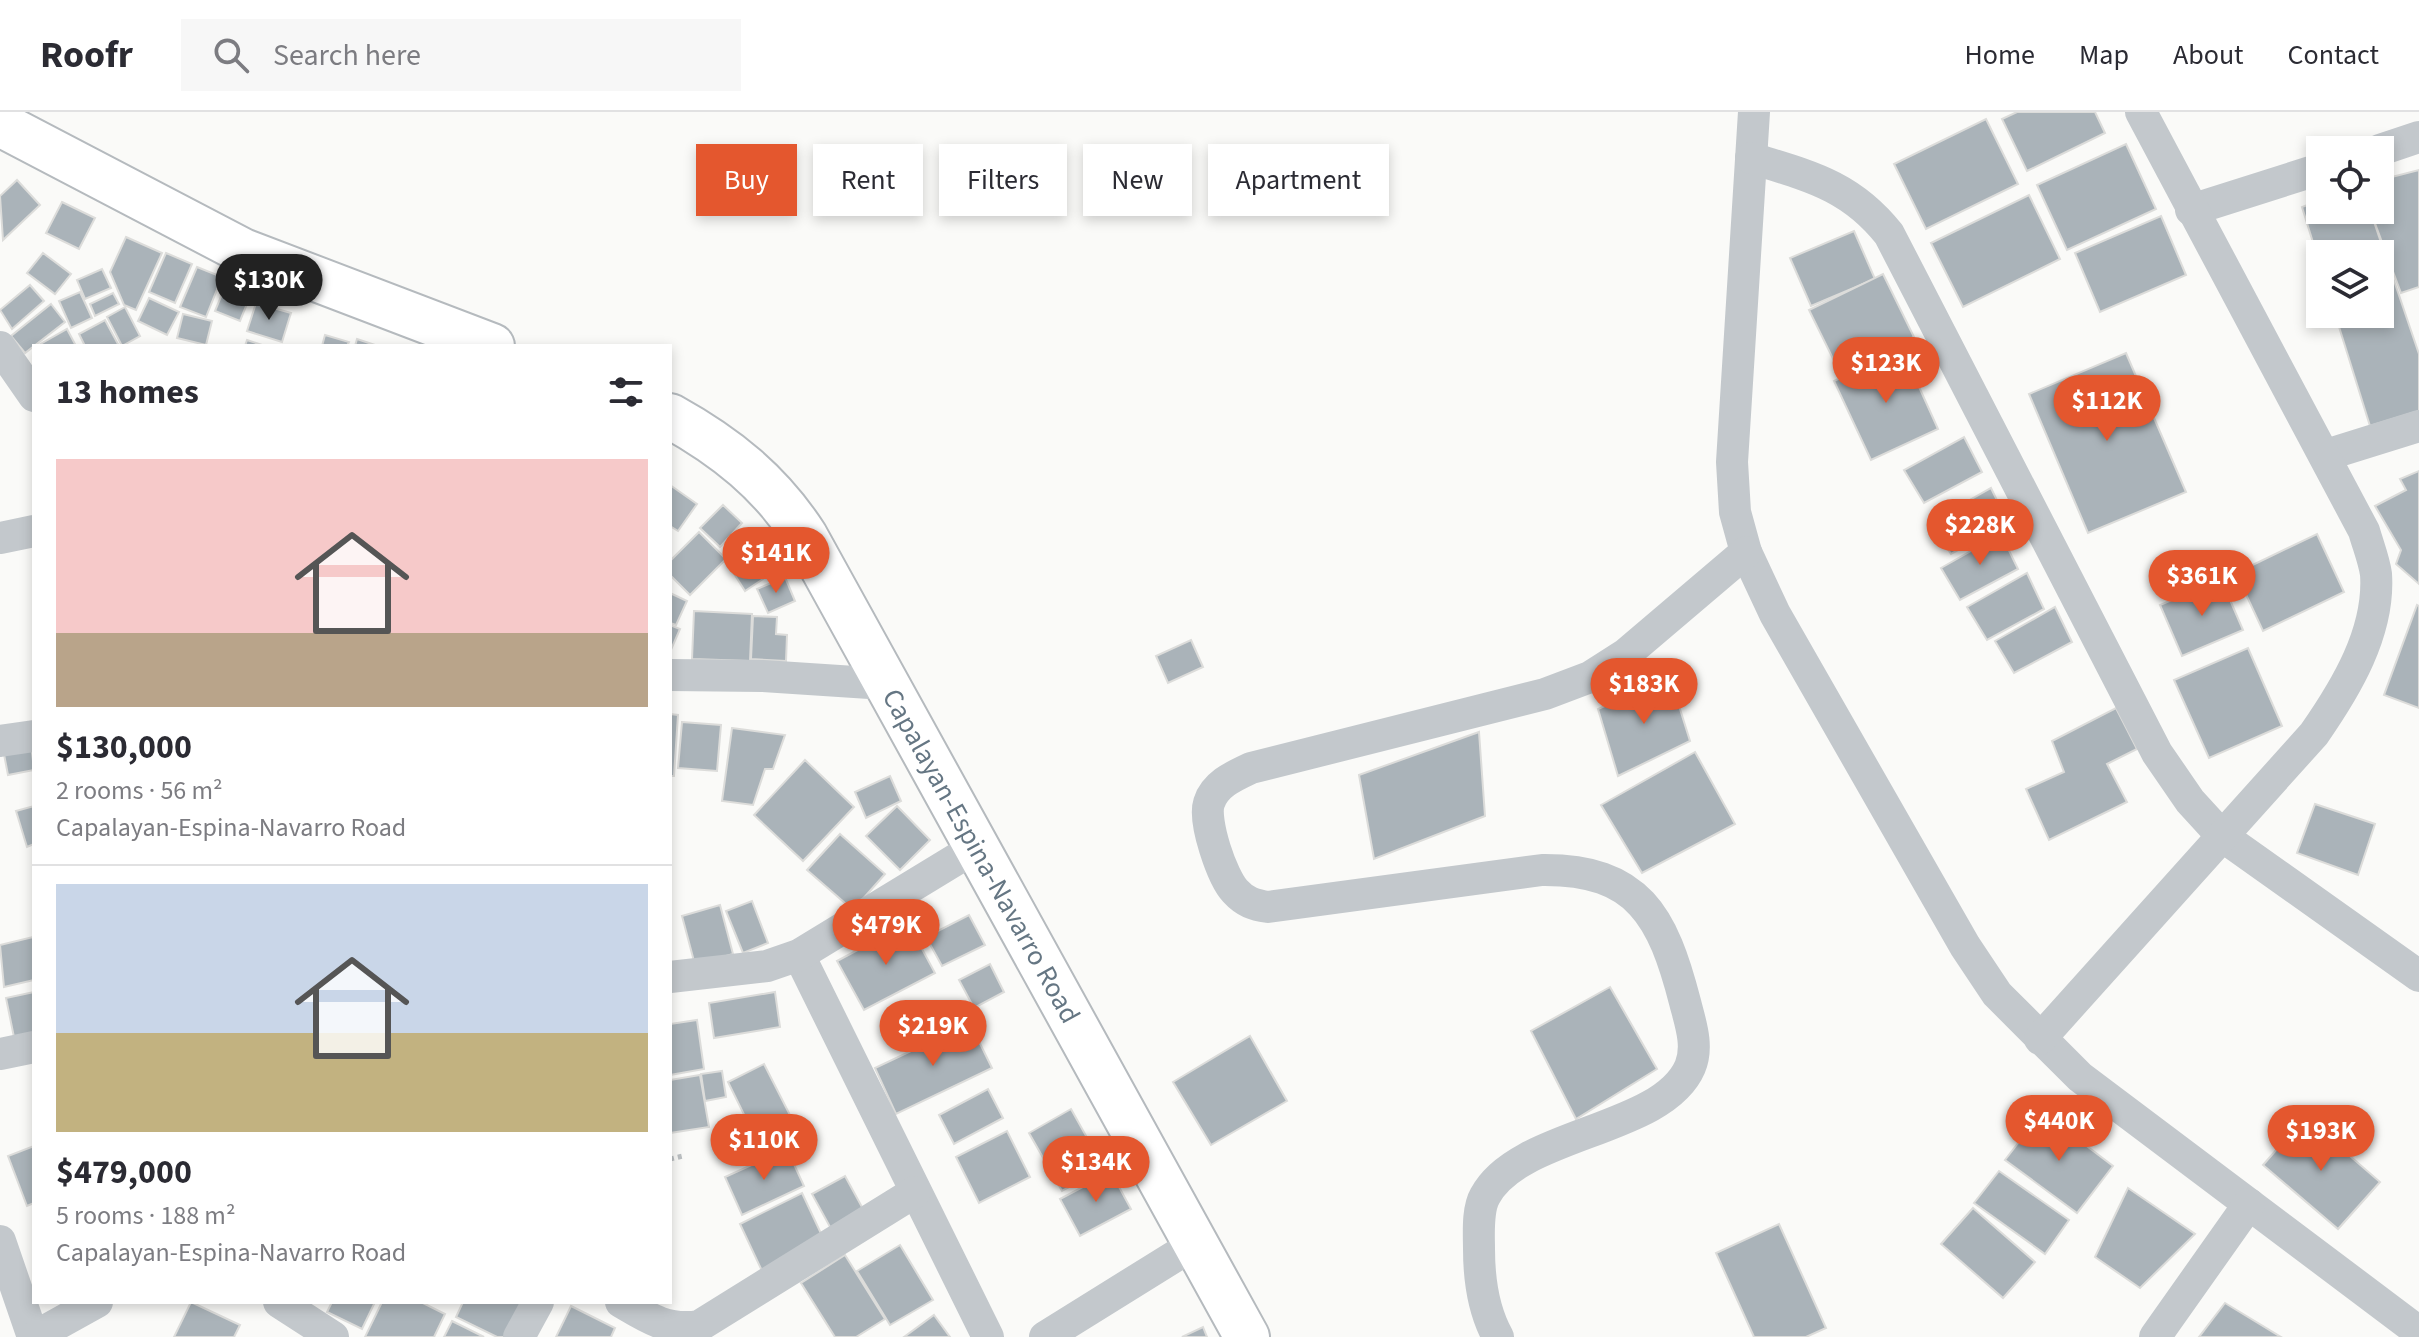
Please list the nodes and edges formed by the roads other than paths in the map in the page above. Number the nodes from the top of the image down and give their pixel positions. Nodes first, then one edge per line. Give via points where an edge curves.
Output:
1 (1754, 112) edge
2 (2141, 112) edge
3 (0, 124) edge
4 (2419, 137) edge
5 (2394, 145) edge
6 (1751, 158) junction
7 (2306, 173) edge
8 (2191, 210) junction
9 (487, 344) edge
10 (0, 347) edge
11 (32, 393) edge
12 (672, 417) edge
13 (2419, 426) edge
14 (2326, 455) junction
15 (32, 531) edge
16 (0, 538) edge
17 (1746, 552) junction
18 (672, 675) edge
19 (885, 684) junction
20 (32, 736) edge
21 (0, 741) edge
22 (2222, 836) junction
23 (978, 846) junction
24 (799, 955) junction
25 (2419, 976) edge
26 (672, 977) edge
27 (2040, 1039) junction
28 (32, 1047) edge
29 (0, 1054) edge
30 (915, 1192) junction
31 (2249, 1204) junction
32 (0, 1241) edge
33 (1193, 1245) junction
34 (93, 1304) edge
35 (282, 1304) edge
36 (537, 1304) edge
37 (624, 1304) edge
38 (2419, 1332) edge
39 (33, 1337) edge
40 (333, 1337) edge
41 (519, 1337) edge
42 (988, 1337) edge
43 (1045, 1337) edge
44 (1247, 1337) edge
45 (1498, 1337) edge
46 (2155, 1337) edge

1 - 6 street
2 - 8 street
3 - 9 main road via 243,251
4 - 5 street
6 - 17 street via 1732,462 1735,512
6 - 22 street via 1840,189 1889,234 2157,753
7 - 8 street
8 - 14 street
10 - 11 street
12 - 19 main road, Capalayan-Espina-Navarro Road via 729,451 783,503
13 - 14 street
14 - 22 street via 2364,531 2376,572 2375,607 2344,690 2314,734
15 - 16 street
17 - 27 street via 1775,614 1965,946 1997,994
17 - 45 street via 1626,654 1590,677 1545,694 1251,768 1218,787 1210,801 1207,817 1224,873 1251,904 1268,907 1579,869 1629,892 1653,917 1671,948 1695,1040 1690,1067 1661,1099 1501,1172 1483,1199 1479,1270
18 - 19 street
19 - 23 main road, Capalayan-Espina-Navarro Road
20 - 21 street
22 - 25 street
22 - 27 street
23 - 24 street
23 - 33 main road, Capalayan-Espina-Navarro Road
24 - 26 street via 767,966
24 - 30 street
27 - 31 street via 2080,1077
28 - 29 street
30 - 37 street via 699,1326 659,1324
30 - 42 street
31 - 38 street
31 - 46 street
32 - 39 street
33 - 43 street
33 - 44 main road, Capalayan-Espina-Navarro Road
34 - 39 street
35 - 40 street
36 - 41 street

